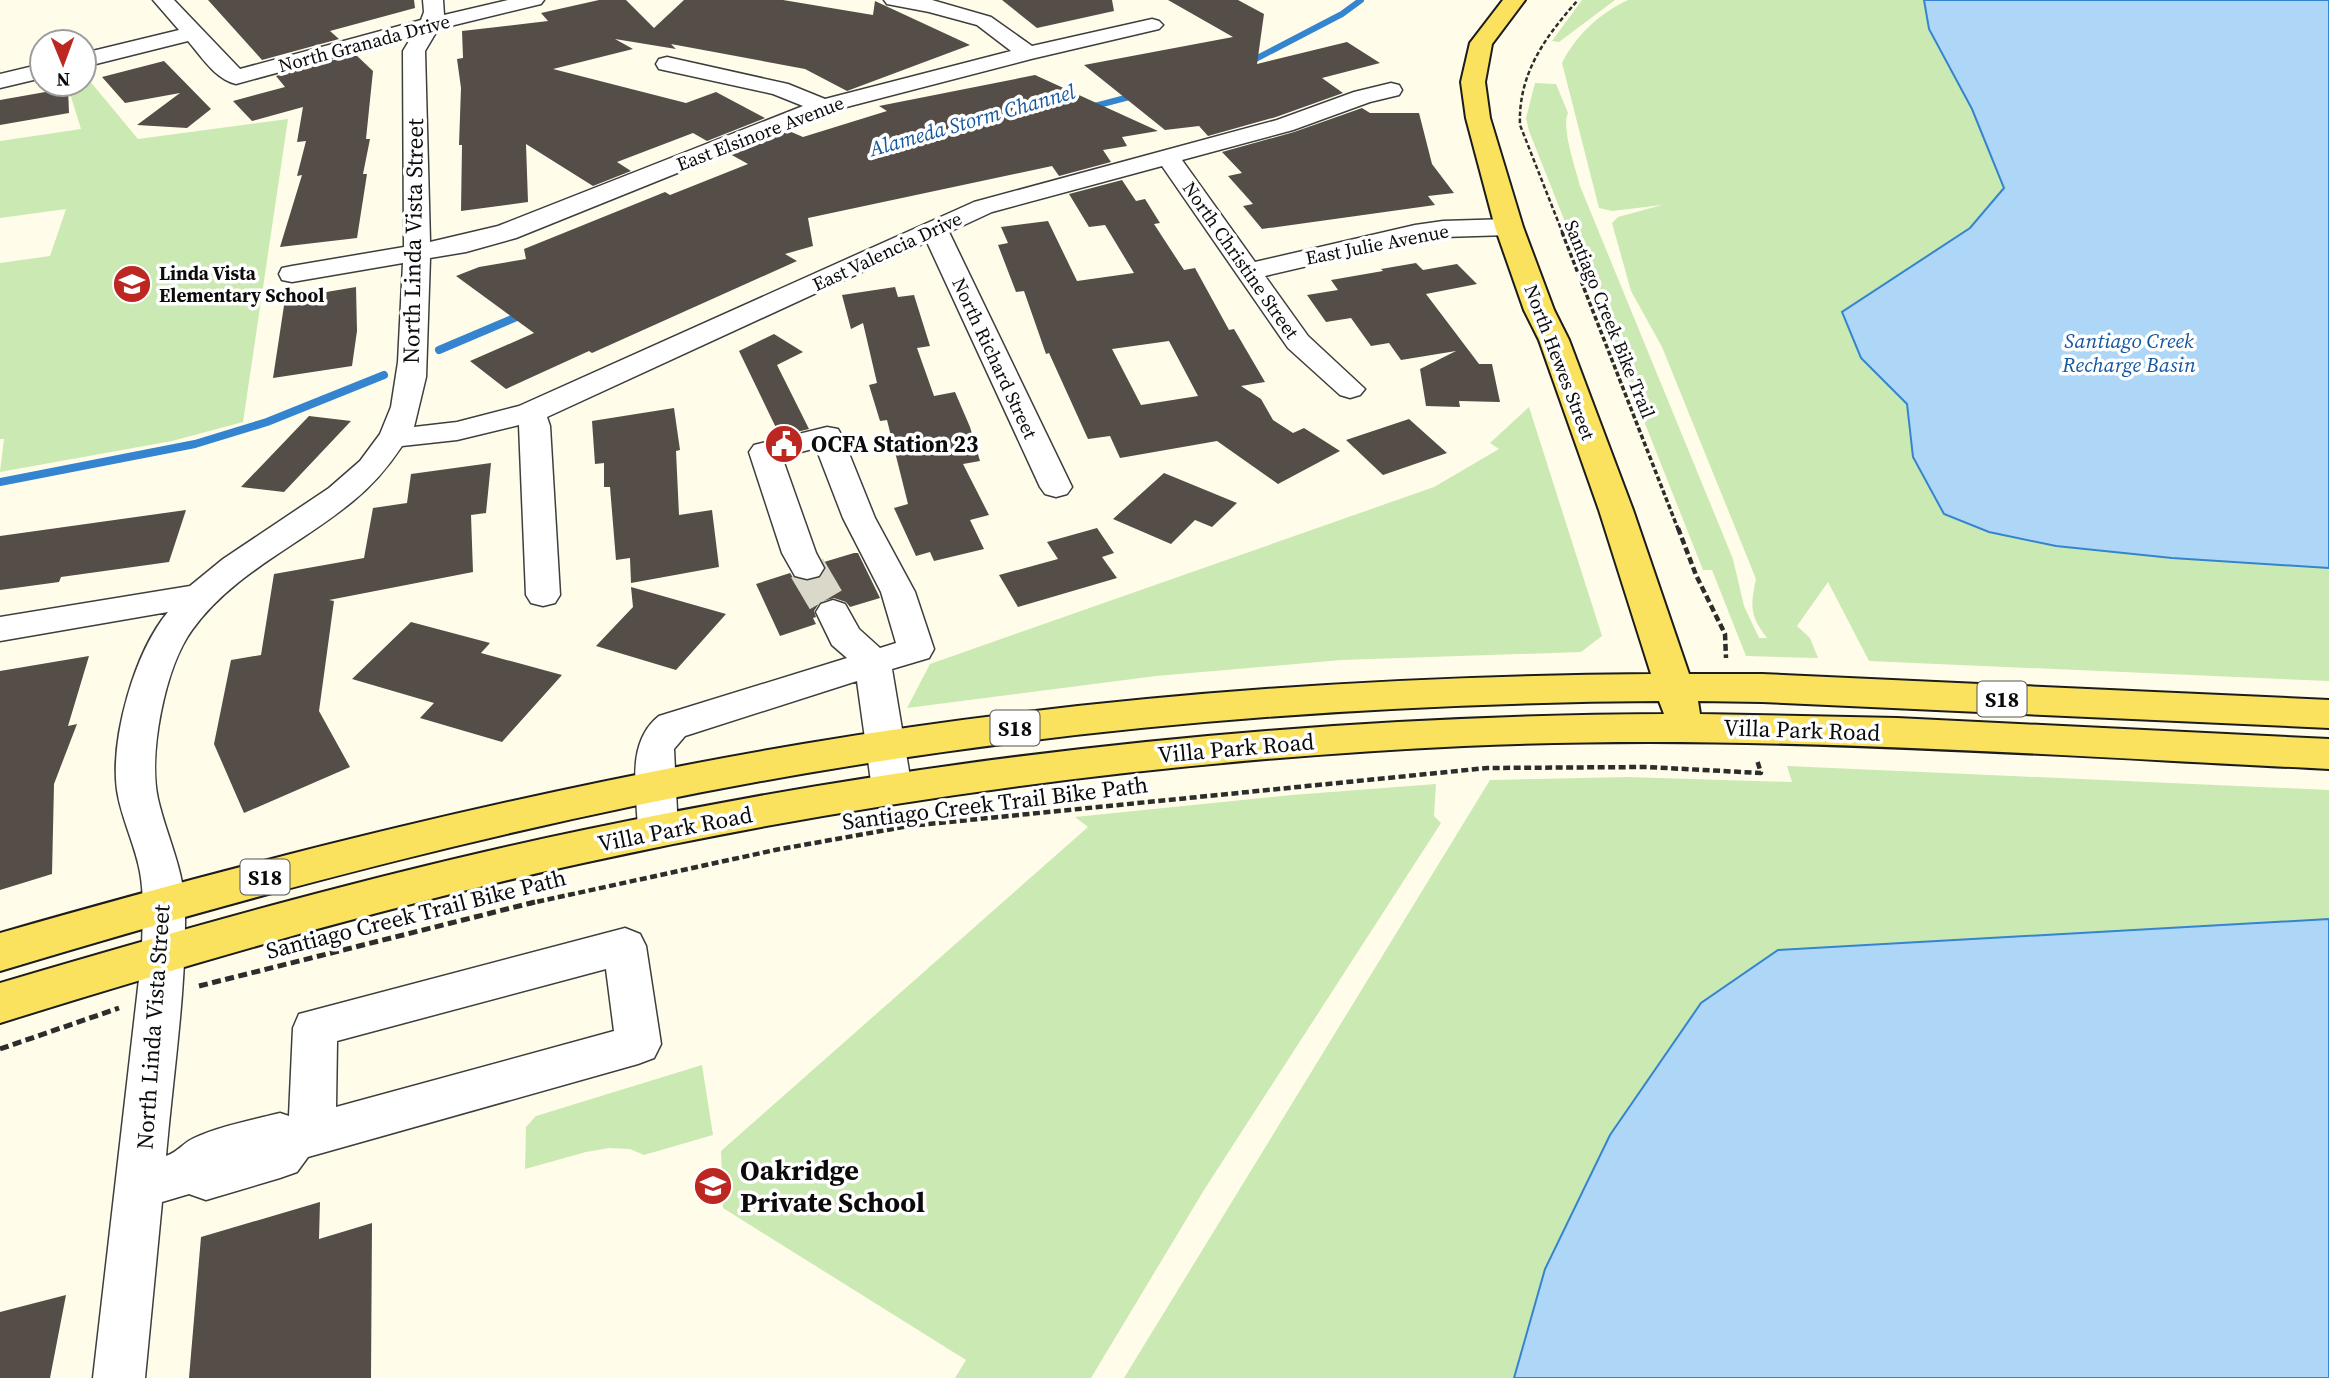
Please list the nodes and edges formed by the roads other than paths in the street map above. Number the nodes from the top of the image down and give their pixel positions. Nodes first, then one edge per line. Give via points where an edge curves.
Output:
1 (163, 0) edge
2 (534, 0) edge
3 (894, 0) edge
4 (1514, 0) edge
5 (430, 13) edge
6 (1152, 25) dead end
7 (193, 33) junction
8 (1028, 53) junction
9 (98, 57) edge
10 (667, 64) dead end
11 (28, 74) edge
12 (0, 81) edge
13 (1391, 90) dead end
14 (823, 106) junction
15 (1167, 156) junction
16 (1509, 227) junction
17 (934, 229) junction
18 (418, 254) junction
19 (1247, 272) junction
20 (292, 274) dead end
21 (1350, 389) dead end
22 (530, 413) junction
23 (394, 438) junction
24 (1056, 487) dead end
25 (807, 568) tunnel mouth
26 (542, 595) dead end
27 (199, 597) junction
28 (833, 612) tunnel mouth
29 (0, 629) edge
30 (873, 662) junction
31 (1674, 687) junction
32 (2329, 714) edge
33 (1687, 727) junction
34 (885, 747) junction
35 (2329, 754) edge
36 (656, 786) junction
37 (892, 789) junction
38 (658, 831) junction
39 (164, 903) junction
40 (0, 952) edge
41 (163, 953) junction
42 (0, 1003) edge
43 (303, 1137) junction
44 (140, 1186) junction
45 (119, 1378) edge

1 - 7 street
2 - 5 street, North Granada Drive
3 - 8 street via 984,21
4 - 16 main road, North Hewes Street via 1481,43 1473,82 1478,118
5 - 7 street, North Granada Drive via 236,77
5 - 18 street, North Linda Vista Street via 414,51
6 - 8 street, East Elsinore Avenue
7 - 9 street
8 - 14 street, East Elsinore Avenue
10 - 14 street via 780,89
11 - 12 street
13 - 15 street, East Valencia Drive via 1285,125
14 - 18 street, East Elsinore Avenue via 507,232
15 - 17 street, East Valencia Drive via 983,207
15 - 19 street, North Christine Street
16 - 19 street, East Julie Avenue via 1415,233
16 - 31 main road, North Hewes Street via 1616,510
17 - 22 street, East Valencia Drive
17 - 24 street, North Richard Street
18 - 20 street, East Elsinore Avenue
18 - 23 street, North Linda Vista Street via 407,408
19 - 21 street, North Christine Street via 1298,342
22 - 23 street, East Valencia Drive via 457,431
22 - 26 street via 535,426
23 - 27 street, North Linda Vista Street via 367,472 264,544
25 - 30 street via 765,452 827,436 859,518 898,592 916,649
27 - 29 street
27 - 39 street, North Linda Vista Street via 171,633 157,664 138,752 135,784 161,875
28 - 30 street via 845,636
30 - 34 street
30 - 36 street via 672,726 655,749
31 - 32 main road, Villa Park Road / S18
31 - 33 main road, North Hewes Street
31 - 34 main road, Villa Park Road / S18 via 1448,692 1216,707 1078,720
33 - 35 main road, Villa Park Road / S18
33 - 37 main road, Villa Park Road / S18 via 1467,732 1304,742 1085,762
34 - 36 main road, Villa Park Road / S18
34 - 37 street
36 - 38 street
36 - 39 main road, Villa Park Road / S18
37 - 38 main road, Villa Park Road / S18
38 - 41 main road, Villa Park Road / S18 via 452,876
39 - 40 main road, S18
39 - 41 street, North Linda Vista Street
41 - 42 main road, S18
41 - 44 street, North Linda Vista Street
43 - 43 street via 638,1044 625,946 315,1028
43 - 44 street via 280,1156 206,1178 193,1170
44 - 45 street, North Linda Vista Street

